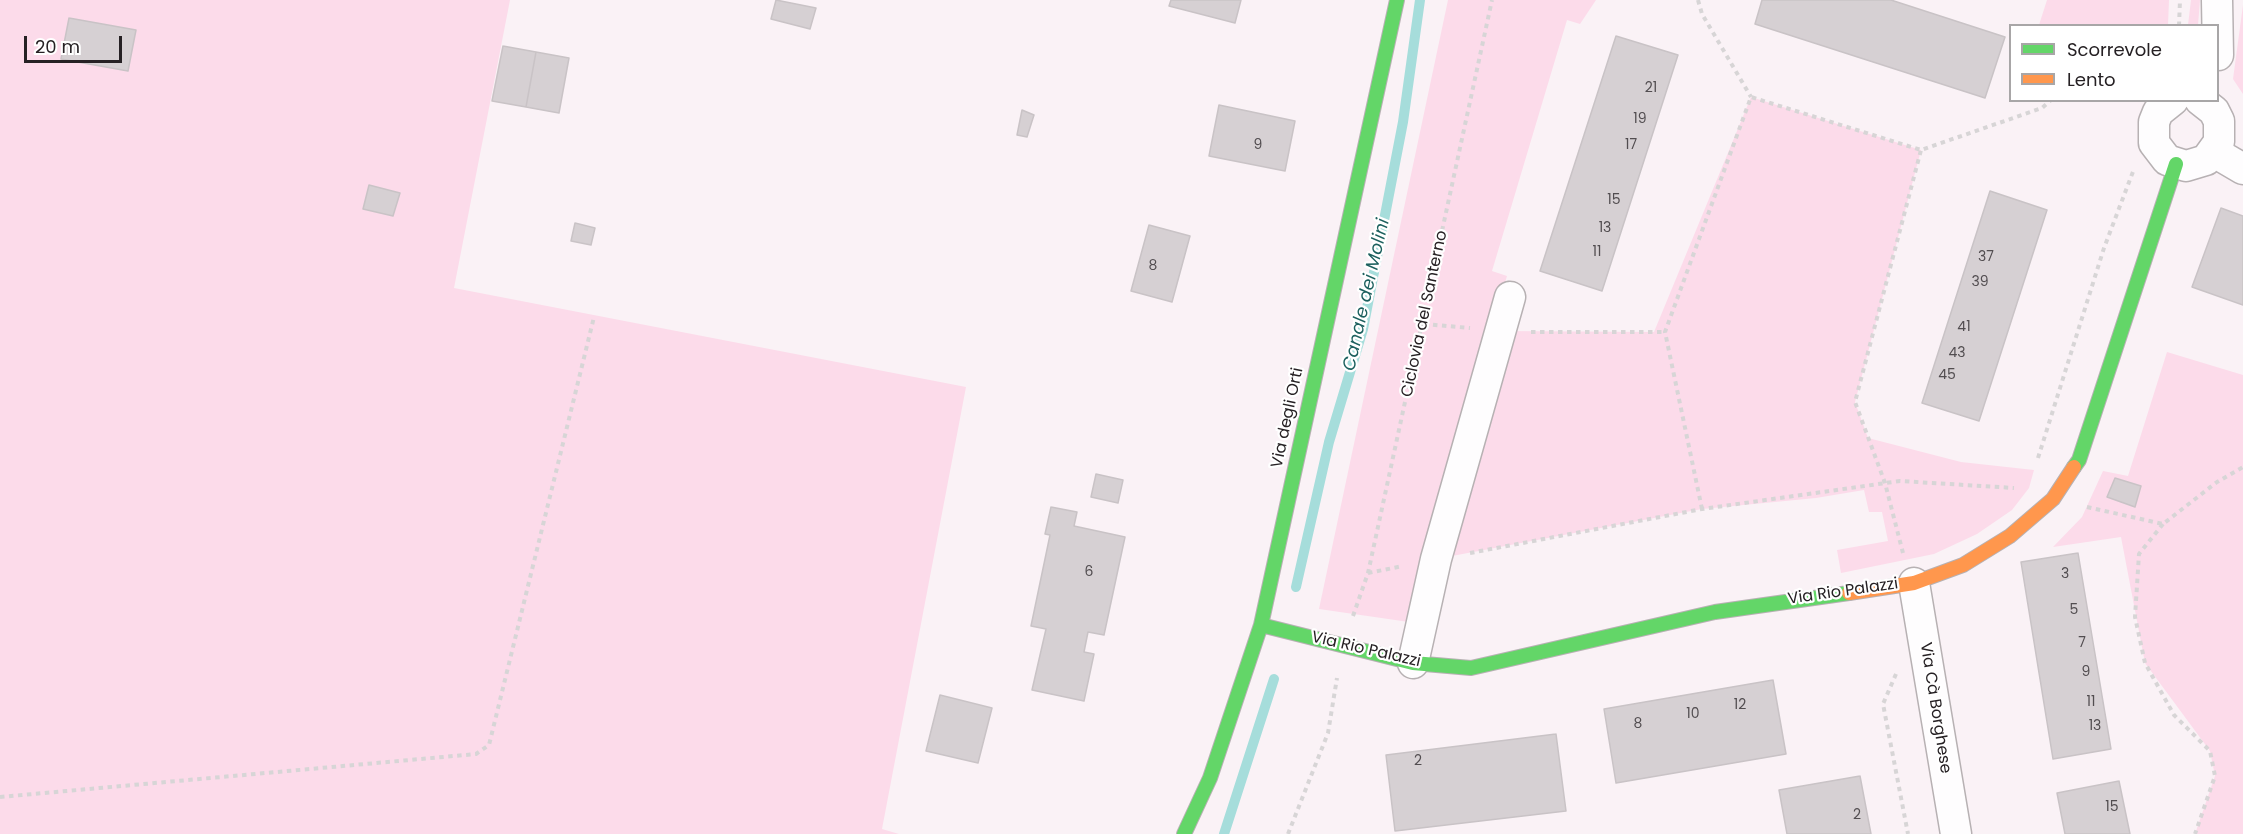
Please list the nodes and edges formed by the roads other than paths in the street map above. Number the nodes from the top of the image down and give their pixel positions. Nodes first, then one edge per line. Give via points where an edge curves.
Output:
1 (1397, 0) edge
2 (2217, 0) edge
3 (2217, 24) edge
4 (2170, 102) edge
5 (2204, 102) edge
6 (2214, 152) junction
7 (2176, 164) junction
8 (2243, 169) edge
9 (1510, 297) dead end
10 (1910, 572) junction
11 (1261, 625) junction
12 (1413, 663) junction
13 (1184, 834) edge
14 (1956, 834) edge

1 - 11 street, Via degli Orti
2 - 3 street
4 - 7 street via 2158,112 2152,133 2159,152
5 - 6 street via 2214,111 2221,132
6 - 7 street via 2196,164
6 - 8 street
7 - 10 street, Via Rio Palazzi via 2079,460 2053,499 2010,536 1963,565
9 - 12 street via 1436,559
10 - 12 street, Via Rio Palazzi via 1472,668
10 - 14 street, Via Cà Borghese
11 - 12 street, Via Rio Palazzi
11 - 13 street, Via degli Orti via 1210,778

